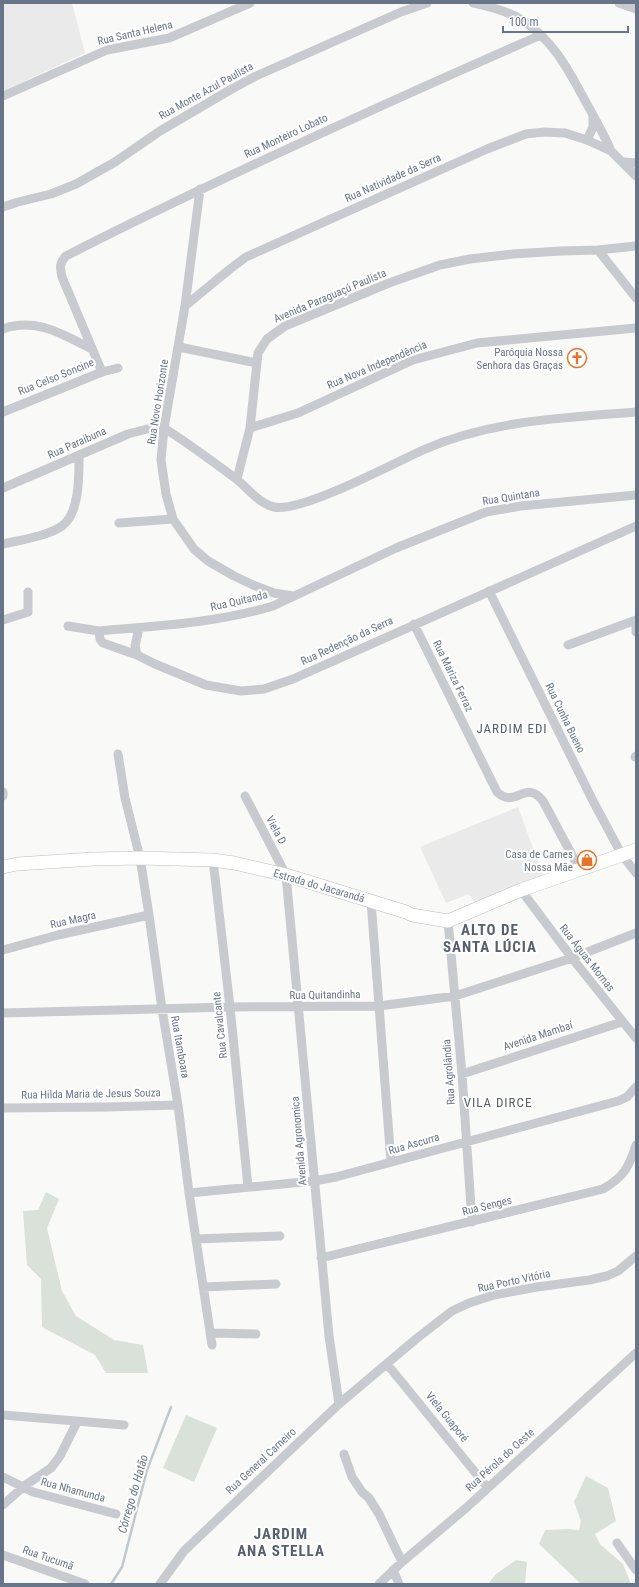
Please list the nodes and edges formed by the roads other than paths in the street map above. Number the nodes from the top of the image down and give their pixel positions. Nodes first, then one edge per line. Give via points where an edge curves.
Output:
1 (250, 3) edge
2 (427, 3) edge
3 (473, 3) edge
4 (619, 3) edge
5 (636, 9) edge
6 (541, 35) junction
7 (3, 96) edge
8 (592, 115) junction
9 (587, 140) junction
10 (611, 151) junction
11 (624, 162) junction
12 (636, 163) edge
13 (636, 176) edge
14 (200, 189) junction
15 (3, 207) edge
16 (636, 246) edge
17 (598, 250) junction
18 (636, 298) edge
19 (185, 306) junction
20 (636, 328) edge
21 (3, 329) edge
22 (178, 347) junction
23 (92, 349) junction
24 (257, 363) junction
25 (118, 368) dead end
26 (102, 372) junction
27 (3, 412) edge
28 (636, 412) edge
29 (164, 428) junction
30 (250, 428) junction
31 (79, 455) junction
32 (237, 480) junction
33 (3, 488) edge
34 (636, 495) edge
35 (173, 519) junction
36 (119, 523) dead end
37 (636, 526) edge
38 (3, 544) edge
39 (396, 548) joint
40 (489, 591) junction
41 (28, 592) dead end
42 (293, 596) junction
43 (3, 620) edge
44 (636, 620) edge
45 (414, 624) junction
46 (68, 626) dead end
47 (636, 626) edge
48 (138, 628) junction
49 (99, 631) junction
50 (636, 632) edge
51 (568, 645) dead end
52 (137, 654) junction
53 (118, 754) dead end
54 (3, 792) edge
55 (3, 796) edge
56 (246, 796) dead end
57 (636, 850) edge
58 (622, 855) junction
59 (140, 858) junction
60 (213, 860) junction
61 (3, 867) edge
62 (580, 870) junction
63 (636, 873) edge
64 (286, 875) junction
65 (521, 890) junction
66 (371, 901) junction
67 (149, 915) junction
68 (448, 921) junction
69 (636, 933) edge
70 (3, 950) edge
71 (572, 958) junction
72 (455, 996) junction
73 (379, 1006) junction
74 (230, 1007) junction
75 (299, 1008) junction
76 (162, 1009) junction
77 (3, 1013) edge
78 (622, 1022) junction
79 (636, 1038) edge
80 (462, 1074) junction
81 (636, 1088) edge
82 (178, 1105) junction
83 (3, 1108) edge
84 (466, 1142) junction
85 (636, 1145) edge
86 (391, 1162) junction
87 (314, 1181) junction
88 (248, 1186) junction
89 (189, 1193) junction
90 (472, 1222) junction
91 (280, 1236) dead end
92 (196, 1239) junction
93 (636, 1256) edge
94 (322, 1258) junction
95 (276, 1284) dead end
96 (203, 1287) junction
97 (210, 1333) junction
98 (256, 1334) dead end
99 (212, 1345) dead end
100 (636, 1353) edge
101 (387, 1364) junction
102 (339, 1404) junction
103 (3, 1415) edge
104 (77, 1422) junction
105 (124, 1425) dead end
106 (344, 1454) dead end
107 (3, 1477) edge
108 (24, 1486) junction
109 (487, 1487) junction
110 (3, 1505) edge
111 (116, 1514) dead end
112 (617, 1543) dead end
113 (3, 1555) edge
114 (402, 1562) junction
115 (393, 1570) junction
116 (636, 1570) edge
117 (84, 1584) edge
118 (160, 1584) edge
119 (379, 1584) edge
120 (399, 1584) edge

1 - 7 street, Rua Santa Helena via 169,38 107,50
2 - 15 street, Rua Monte Azul Paulista via 256,76 166,127 115,162 76,184 51,194
3 - 6 street via 491,7 522,20
4 - 5 street
6 - 8 street via 558,55 584,96
6 - 14 street, Rua Monteiro Lobato via 360,114
8 - 9 street via 592,127
8 - 10 street
9 - 10 street, Rua Natividade da Serra
9 - 19 street, Rua Natividade da Serra via 565,133 544,132 526,134 487,148 246,257
10 - 11 street, Rua Natividade da Serra
11 - 12 street
11 - 13 street, Rua Natividade da Serra
14 - 19 street, Rua Novo Horizonte
14 - 23 street, Rua Monteiro Lobato via 66,256 61,262 62,277
16 - 17 street, Avenida Paraguaçú Paulista
17 - 18 street
17 - 24 street, Avenida Paraguaçú Paulista via 513,254 440,264 285,326 267,339 258,353
19 - 22 street, Rua Novo Horizonte
20 - 30 street, Rua Nova Independência via 463,346 413,360 298,413
21 - 23 street via 21,324 44,327
22 - 24 street
22 - 29 street, Rua Novo Horizonte
23 - 26 street
24 - 30 street, Avenida Paraguaçú Paulista
25 - 26 street, Rua Celso Soncine
26 - 27 street, Rua Celso Soncine
28 - 32 street via 513,424 474,431 292,507 273,507
29 - 31 street, Rua Paraibuna via 128,434
29 - 32 street
29 - 35 street, Rua Novo Horizonte via 161,460
30 - 32 street, Avenida Paraguaçú Paulista
31 - 33 street, Rua Paraibuna
31 - 38 street via 78,488 69,520 59,528
34 - 39 street, Rua Quintana via 493,511 473,516
35 - 36 street
35 - 42 street, Rua Novo Horizonte via 194,549 208,561 253,586
37 - 40 street, Rua Redenção da Serra
39 - 42 street, Rua Quitanda
40 - 45 street, Rua Redenção da Serra
40 - 58 street, Rua Cunha Bueno
41 - 43 street via 28,612
42 - 48 street, Rua Quitanda via 273,606 209,621
44 - 51 street
45 - 52 street, Rua Redenção da Serra via 293,679 264,689 241,691 206,685
45 - 62 street, Rua Mariza Ferraz via 497,792 509,799 530,792 538,794
46 - 49 street
47 - 50 street
48 - 49 street, Rua Quitanda
48 - 52 street via 135,646
49 - 52 street, Rua Redenção da Serra via 103,643
53 - 59 street, Rua Itamboara via 125,798
54 - 55 street
56 - 64 street, Viela D
57 - 58 main road
58 - 62 main road
58 - 63 street, Rua Cunha Bueno
59 - 60 main road, Estrada do Jacarandá
59 - 61 main road, Estrada do Jacarandá via 46,862
59 - 67 street, Rua Itamboara
60 - 64 main road, Estrada do Jacarandá
60 - 74 street, Rua Cavalcante
62 - 65 main road
64 - 66 main road, Estrada do Jacarandá
64 - 75 street, Avenida Agronomica
65 - 68 main road
65 - 71 street, Rua Águas Mornas
66 - 68 main road, Estrada do Jacarandá via 412,915
66 - 73 street
67 - 70 street, Rua Magra
67 - 76 street, Rua Itamboara
68 - 72 street, Rua Agrolândia
69 - 71 street, Rua Quitandinha
71 - 72 street, Rua Quitandinha
71 - 78 street, Rua Águas Mornas
72 - 73 street, Rua Quitandinha
72 - 80 street, Rua Agrolândia
73 - 75 street, Rua Quitandinha
73 - 86 street
74 - 75 street, Rua Quitandinha
74 - 76 street, Rua Quitandinha
74 - 88 street, Rua Cavalcante
75 - 87 street, Avenida Agronomica
76 - 77 street, Rua Quitandinha
76 - 82 street, Rua Itamboara
78 - 79 street, Rua Águas Mornas
78 - 80 street, Avenida Mambaí
80 - 84 street, Rua Agrolândia
81 - 84 street, Rua Ascurra via 627,1097 618,1101
82 - 83 street, Rua Hilda Maria de Jesus Souza
82 - 89 street, Rua Itamboara
84 - 86 street, Rua Ascurra
84 - 90 street, Rua Agrolândia
85 - 90 street, Rua Senges via 623,1174 603,1189
86 - 87 street, Rua Ascurra
87 - 88 street, Rua Ascurra
87 - 94 street, Avenida Agronomica
88 - 89 street, Rua Ascurra
89 - 92 street, Rua Itamboara
90 - 94 street, Rua Senges
91 - 92 street
92 - 96 street, Rua Itamboara
93 - 101 street, Rua Porto Vitória via 618,1271 607,1276 501,1293 469,1303 452,1311
94 - 102 street, Avenida Agronomica via 328,1336
95 - 96 street
96 - 97 street, Rua Itamboara
97 - 98 street
97 - 99 street, Rua Itamboara
100 - 109 street, Rua Pérola do Oeste
101 - 102 street, Rua General Carneiro
101 - 109 street, Viela Guaporé
102 - 118 street, Rua General Carneiro via 184,1551
103 - 104 street
104 - 105 street
104 - 108 street via 56,1462 48,1471
106 - 114 street via 352,1478 379,1514
107 - 108 street, Rua Nhamunda
108 - 110 street
108 - 111 street, Rua Nhamunda via 40,1494
109 - 114 street, Rua Pérola do Oeste
112 - 116 street
113 - 117 street, Rua Tucumã
114 - 115 street, Rua Pérola do Oeste
115 - 119 street, Rua Pérola do Oeste
115 - 120 street

